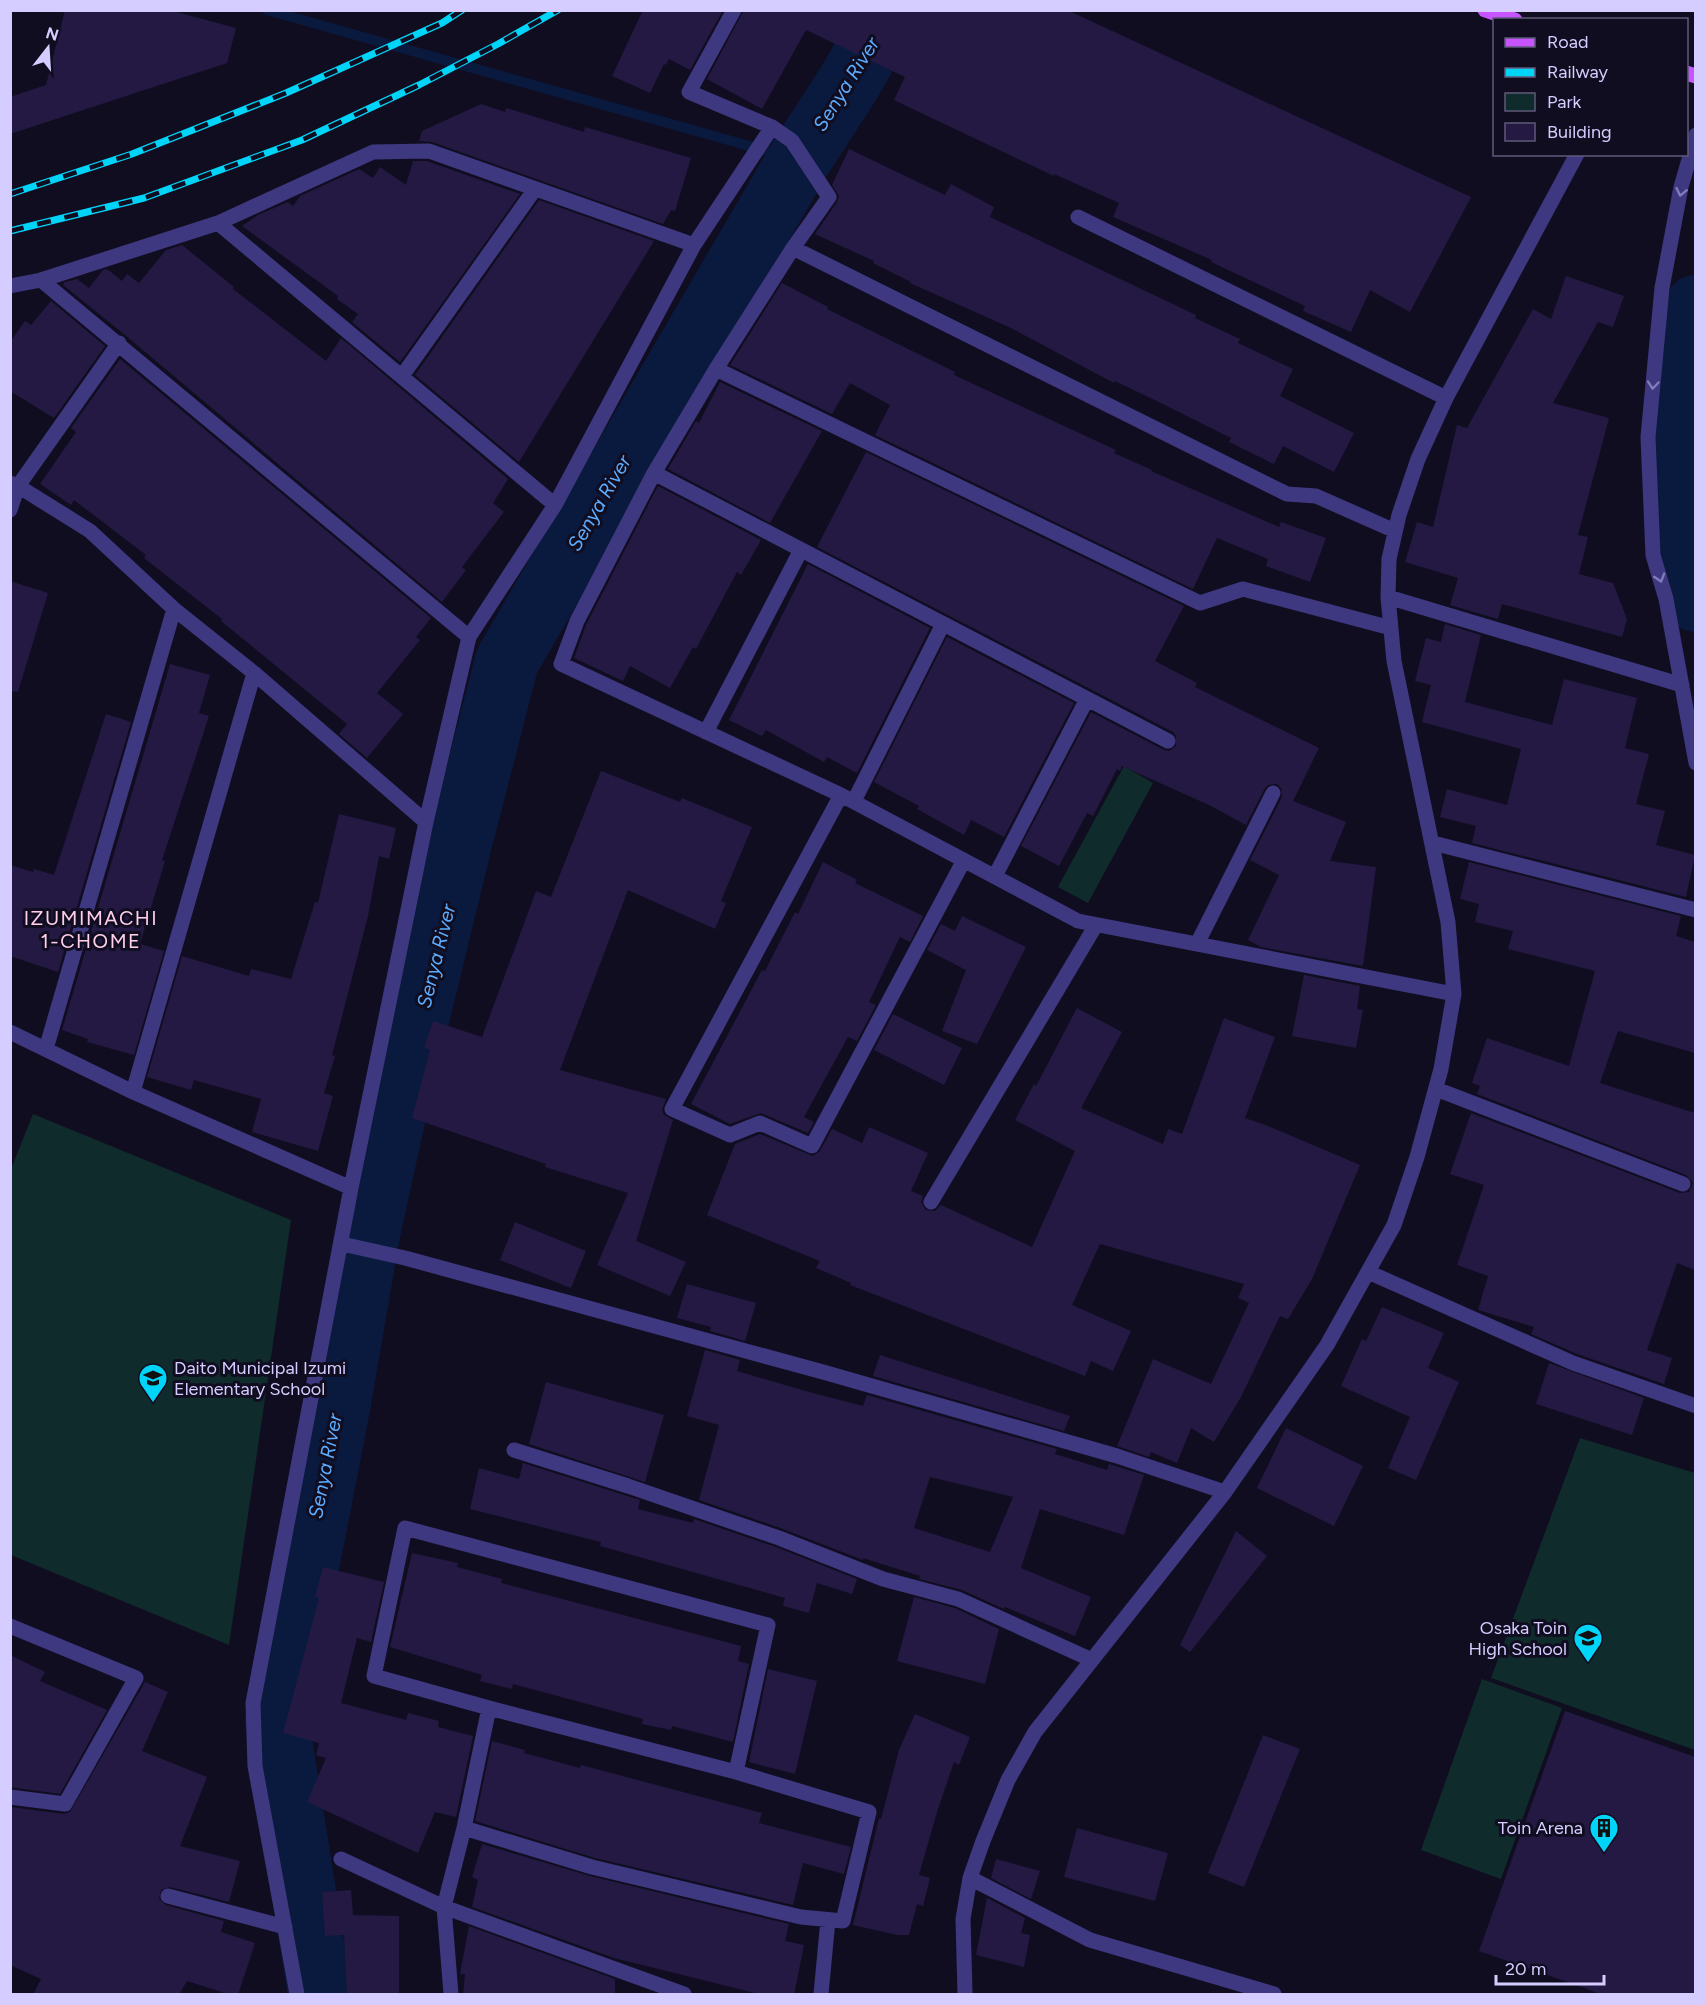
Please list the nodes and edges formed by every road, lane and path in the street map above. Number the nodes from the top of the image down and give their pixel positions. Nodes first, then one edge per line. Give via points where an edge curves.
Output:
1 (734, 10) edge
2 (1485, 10) edge
3 (1509, 18) edge
4 (770, 130) junction
5 (1695, 135) edge
6 (1576, 156) edge
7 (535, 189) junction
8 (1078, 217) dead end
9 (219, 223) junction
10 (694, 245) junction
11 (793, 248) junction
12 (41, 280) junction
13 (10, 286) edge
14 (118, 344) junction
15 (716, 369) junction
16 (402, 376) junction
17 (1446, 398) junction
18 (654, 473) junction
19 (14, 484) edge
20 (555, 505) junction
21 (10, 510) edge
22 (1395, 531) junction
23 (801, 550) junction
24 (1388, 597) junction
25 (174, 609) junction
26 (943, 624) junction
27 (1391, 628) junction
28 (469, 637) junction
29 (254, 673) junction
30 (1682, 685) junction
31 (1087, 699) junction
32 (706, 732) junction
33 (1168, 741) dead end
34 (1695, 763) edge
35 (1273, 793) dead end
36 (848, 798) junction
37 (426, 822) junction
38 (1433, 843) junction
39 (964, 860) junction
40 (995, 876) junction
41 (1695, 910) edge
42 (1096, 925) junction
43 (1197, 944) junction
44 (1454, 994) junction
45 (10, 1032) edge
46 (46, 1049) junction
47 (1436, 1089) junction
48 (133, 1092) junction
49 (1683, 1184) dead end
50 (351, 1188) junction
51 (931, 1202) dead end
52 (342, 1244) junction
53 (1368, 1272) junction
54 (1695, 1406) edge
55 (514, 1450) dead end
56 (1225, 1492) junction
57 (10, 1626) edge
58 (1092, 1660) junction
59 (489, 1708) junction
60 (736, 1772) junction
61 (10, 1797) edge
62 (464, 1828) junction
63 (341, 1859) dead end
64 (970, 1878) junction
65 (168, 1896) dead end
66 (444, 1907) junction
67 (828, 1920) junction
68 (285, 1927) junction
69 (678, 1994) edge
70 (297, 1995) edge
71 (451, 1995) edge
72 (821, 1995) edge
73 (965, 1995) edge
74 (1274, 1995) edge

1 - 4 street via 689,92
2 - 3 main road
4 - 10 street
4 - 11 street via 792,141 829,197
5 -> 30 street via 1662,288 1648,437 1653,555 1666,599
6 - 17 street
7 - 9 street via 429,151 373,152
7 - 10 street
7 - 16 street
8 - 17 street
9 - 12 street
9 - 16 street
10 - 20 street
11 - 15 street
11 - 22 street via 1287,494 1316,496
12 - 13 street
12 - 14 street
14 - 19 street
14 - 28 street
15 - 18 street
15 - 27 street via 1200,603 1243,589
16 - 20 street
17 - 22 street via 1418,459
18 - 23 street
18 - 32 street via 577,621 561,664
19 - 21 street
19 - 25 street via 90,531
20 - 28 street
22 - 24 street via 1389,559
23 - 26 street
23 - 32 street
24 - 27 street
24 - 30 street
25 - 29 street
25 - 46 street
26 - 31 street
26 - 36 street
27 - 38 street via 1394,661
28 - 37 street
29 - 37 street
29 - 48 street
30 - 34 street
31 - 33 street
31 - 40 street
32 - 36 street
35 - 43 street
36 - 39 street
36 - 39 street via 672,1108 730,1135 760,1123 812,1146
37 - 50 street
38 - 41 street
38 - 44 street via 1448,922
39 - 40 street
40 - 42 street via 1078,921
42 - 43 street
42 - 51 street
43 - 44 street
44 - 47 street
45 - 46 street
46 - 48 street
47 - 49 street
47 - 53 street via 1394,1225
48 - 50 street
50 - 52 street
52 - 56 street via 800,1366 1117,1456
52 - 68 street via 253,1703 255,1766
53 - 54 street via 1573,1363
53 - 56 street via 1327,1345
55 - 58 street via 779,1538 883,1580 958,1599
56 - 58 street
57 - 61 street via 136,1678 65,1804
58 - 64 street via 1035,1732 1008,1780
59 - 60 street
59 - 60 street via 374,1676 405,1528 768,1625
59 - 62 street
60 - 67 street via 869,1812 843,1921
62 - 66 street
62 - 67 street via 592,1867
63 - 66 street
64 - 73 street via 963,1919
64 - 74 street via 1090,1940
65 - 68 street
66 - 69 street
66 - 71 street
67 - 72 street
68 - 70 street

